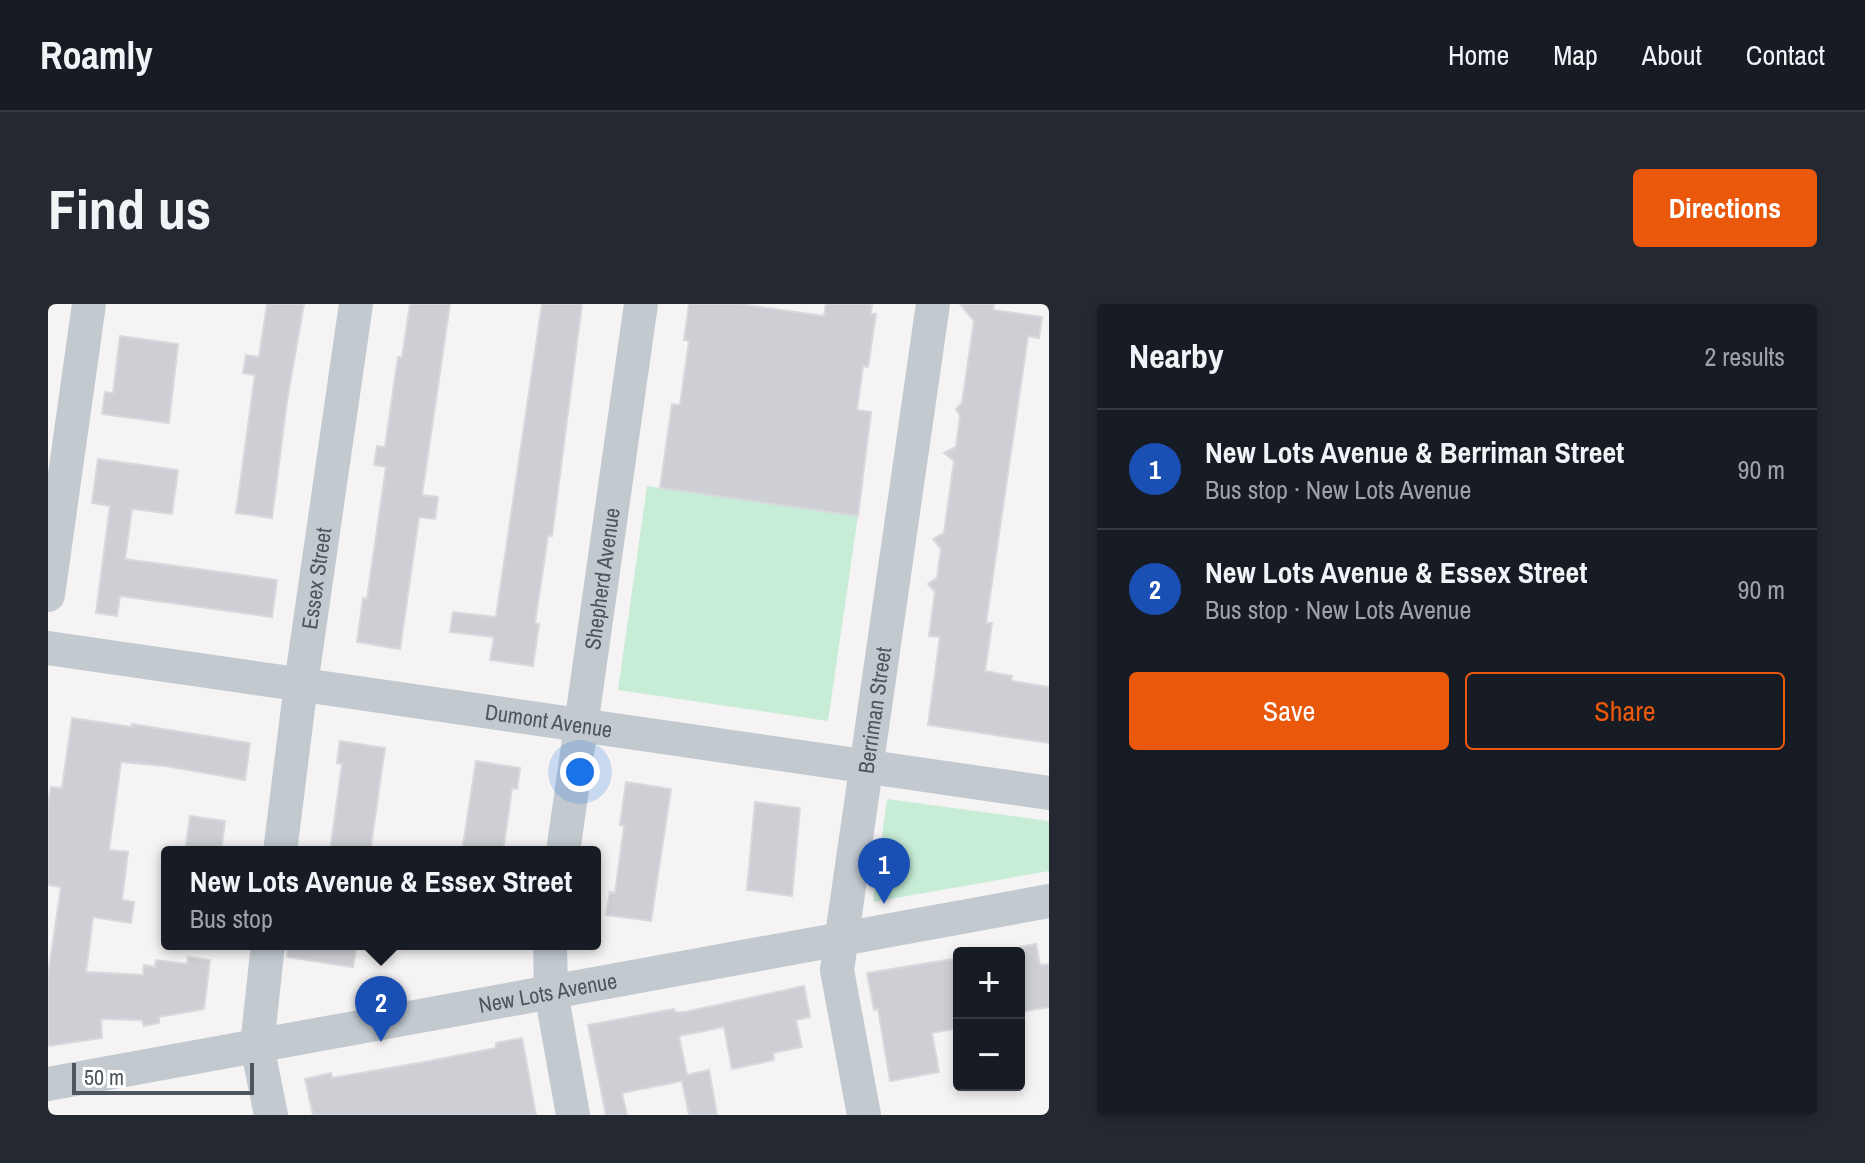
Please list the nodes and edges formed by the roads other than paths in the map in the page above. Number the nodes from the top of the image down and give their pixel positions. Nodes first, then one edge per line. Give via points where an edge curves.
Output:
1 (89, 304) edge
2 (356, 304) edge
3 (641, 304) edge
4 (933, 304) edge
5 (48, 595) edge
6 (48, 648) edge
7 (301, 684) junction
8 (580, 725) junction
9 (865, 766) junction
10 (1049, 793) edge
11 (281, 846) edge
12 (564, 846) edge
13 (1049, 901) edge
14 (842, 938) junction
15 (267, 950) edge
16 (549, 950) edge
17 (551, 992) junction
18 (257, 1046) junction
19 (48, 1084) edge
20 (271, 1115) edge
21 (573, 1115) edge
22 (864, 1115) edge

1 - 5 street
2 - 7 street, Essex Street
3 - 8 street, Shepherd Avenue
4 - 9 street, Berriman Street
6 - 7 street, Dumont Avenue
7 - 8 street, Dumont Avenue
7 - 11 street, Essex Street
8 - 9 street, Dumont Avenue
8 - 12 street, Shepherd Avenue
9 - 10 street, Dumont Avenue
9 - 14 street, Berriman Street
13 - 14 street, New Lots Avenue
14 - 17 street, New Lots Avenue
14 - 22 street, Berriman Street via 837,970
15 - 18 street
16 - 17 street
17 - 18 street, New Lots Avenue
17 - 21 street
18 - 19 street, New Lots Avenue
18 - 20 street

